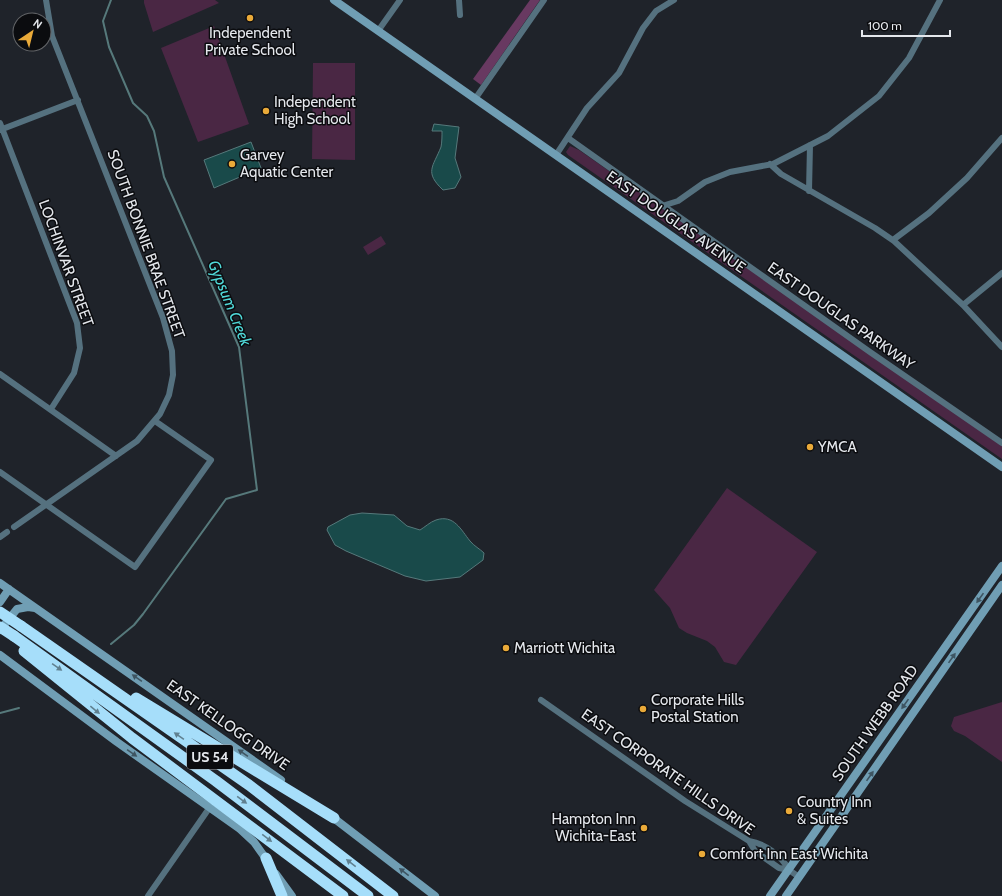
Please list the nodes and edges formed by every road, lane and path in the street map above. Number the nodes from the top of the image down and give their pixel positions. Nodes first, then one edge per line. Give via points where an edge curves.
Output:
1 (46, 0) edge
2 (334, 0) edge
3 (400, 0) edge
4 (459, 0) edge
5 (544, 0) edge
6 (674, 0) edge
7 (940, 0) edge
8 (460, 15) dead end
9 (378, 31) junction
10 (475, 98) junction
11 (78, 100) junction
12 (1, 128) edge
13 (568, 138) junction
14 (1002, 138) edge
15 (810, 145) junction
16 (556, 155) junction
17 (770, 164) junction
18 (809, 191) junction
19 (662, 206) junction
20 (893, 240) junction
21 (1002, 273) edge
22 (963, 305) junction
23 (1002, 347) edge
24 (0, 374) edge
25 (51, 409) junction
26 (155, 421) junction
27 (1002, 443) edge
28 (116, 456) junction
29 (1002, 466) edge
30 (0, 472) edge
31 (48, 505) junction
32 (14, 527) dead end
33 (7, 532) dead end
34 (0, 538) edge
35 (1002, 566) edge
36 (0, 583) edge
37 (1002, 586) edge
38 (9, 589) junction
39 (0, 602) edge
40 (36, 608) junction
41 (0, 612) edge
42 (0, 626) edge
43 (0, 631) edge
44 (36, 637) junction
45 (12, 639) junction
46 (1, 654) edge
47 (927, 673) junction
48 (937, 680) junction
49 (541, 700) dead end
50 (210, 807) junction
51 (334, 818) junction
52 (266, 858) junction
53 (789, 870) junction
54 (799, 877) junction
55 (148, 896) edge
56 (282, 896) edge
57 (292, 896) edge
58 (344, 896) edge
59 (368, 896) edge
60 (392, 896) edge
61 (435, 896) edge
62 (770, 896) edge
63 (786, 896) edge

1 - 11 street, SOUTH BONNIE BRAE STREET via 52,36
2 - 9 main road, EAST DOUGLAS AVENUE
3 - 9 street
4 - 8 street
5 - 10 street
6 - 13 street via 656,11 643,28 619,73 587,108
7 - 15 street via 909,58 879,96 828,136
9 - 10 main road, EAST DOUGLAS AVENUE
10 - 16 main road, EAST DOUGLAS AVENUE
11 - 12 street
11 - 26 street, SOUTH BONNIE BRAE STREET via 163,318 172,351 173,374 169,394
12 - 25 street, LOCHINVAR STREET via 77,323 80,348 74,373
13 - 16 street
13 - 19 street, EAST DOUGLAS PARKWAY
14 - 20 street via 967,178 929,213
15 - 17 street
15 - 18 street
16 - 29 main road, EAST DOUGLAS AVENUE
17 - 18 street
17 - 19 street via 730,172 705,182 678,201
18 - 20 street
19 - 27 street, EAST DOUGLAS PARKWAY
20 - 22 street
21 - 22 street
22 - 23 street
24 - 25 street
25 - 28 street
26 - 28 street, SOUTH BONNIE BRAE STREET via 137,441
26 - 31 street via 211,460 135,567
28 - 31 street, SOUTH BONNIE BRAE STREET
30 - 31 street
31 - 32 street, SOUTH BONNIE BRAE STREET
33 - 34 street
35 -> 47 main road, SOUTH WEBB ROAD
36 - 38 main road, EAST KELLOGG DRIVE
48 -> 37 main road, SOUTH WEBB ROAD
38 - 39 main road
38 - 40 main road, EAST KELLOGG DRIVE
40 - 43 main road via 17,609
51 -> 40 main road, EAST KELLOGG DRIVE
41 - 44 highway, US 54, bridge
42 - 45 highway, US 54, bridge
43 - 45 highway
44 - 51 highway
60 -> 44 highway, US 54 via 249,785
45 -> 58 highway via 132,738
45 -> 59 highway, US 54 via 234,794
46 -> 50 main road via 117,742
47 - 48 main road
47 -> 53 main road, SOUTH WEBB ROAD
54 -> 48 main road, SOUTH WEBB ROAD
49 - 53 street, EAST CORPORATE HILLS DRIVE via 685,801 749,841 755,851 779,868
50 - 52 main road via 240,829
50 - 55 street
61 -> 51 main road, EAST KELLOGG DRIVE
52 - 56 highway
52 - 57 main road
53 - 54 street, EAST CORPORATE HILLS DRIVE
53 - 62 main road, SOUTH WEBB ROAD
54 - 63 main road, SOUTH WEBB ROAD

